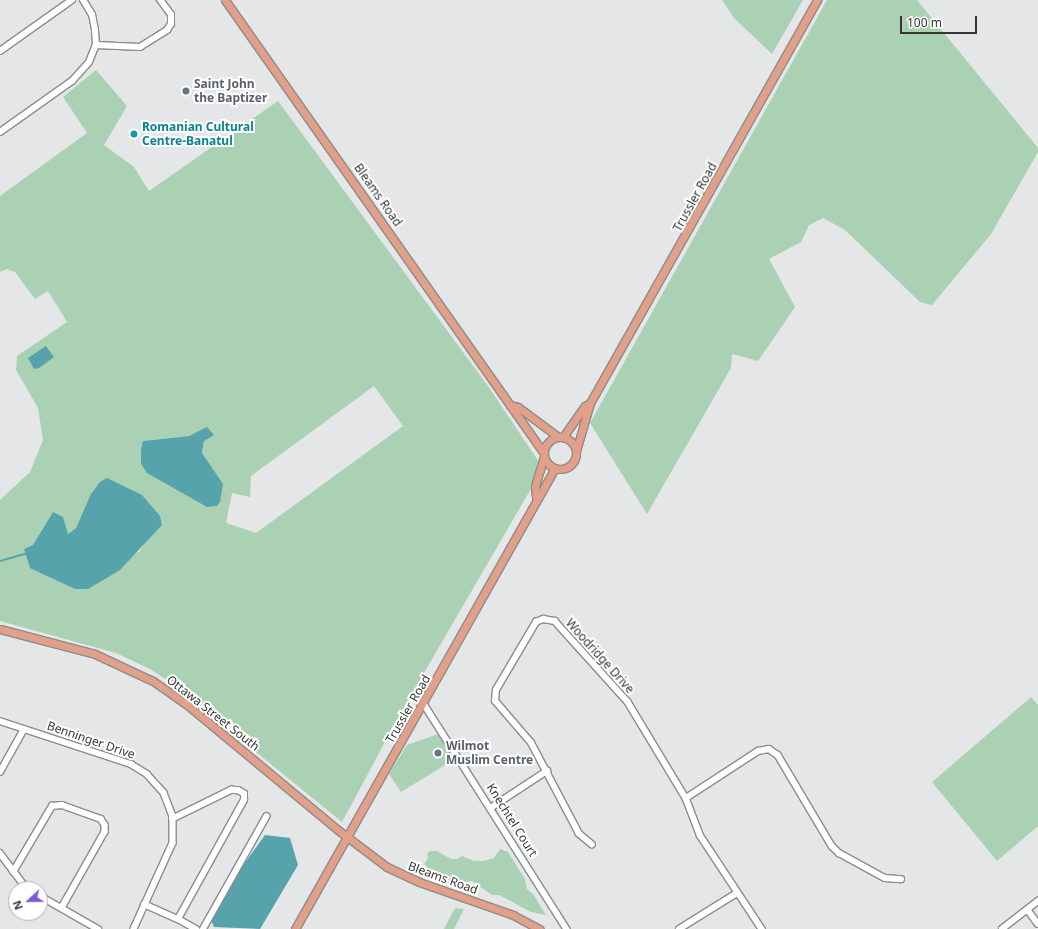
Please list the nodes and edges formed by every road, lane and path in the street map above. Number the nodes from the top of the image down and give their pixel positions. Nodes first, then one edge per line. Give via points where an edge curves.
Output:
1 (72, 0) edge
2 (83, 0) edge
3 (160, 0) edge
4 (225, 0) edge
5 (817, 0) edge
6 (96, 45) junction
7 (0, 50) edge
8 (0, 132) edge
9 (590, 403) junction
10 (510, 405) junction
11 (560, 437) junction
12 (576, 451) junction
13 (544, 454) junction
14 (555, 468) junction
15 (536, 497) junction
16 (0, 629) edge
17 (424, 704) junction
18 (0, 721) edge
19 (24, 729) junction
20 (547, 771) junction
21 (0, 772) edge
22 (686, 798) junction
23 (492, 807) junction
24 (266, 817) dead end
25 (173, 819) junction
26 (347, 836) junction
27 (592, 845) dead end
28 (0, 853) edge
29 (13, 872) junction
30 (901, 879) dead end
31 (20, 881) edge
32 (737, 893) junction
33 (48, 900) edge
34 (1038, 901) edge
35 (144, 904) junction
36 (62, 908) junction
37 (1028, 910) junction
38 (178, 919) junction
39 (1038, 924) edge
40 (98, 929) edge
41 (134, 929) edge
42 (196, 929) edge
43 (203, 929) edge
44 (295, 929) edge
45 (538, 929) edge
46 (567, 929) edge
47 (679, 929) edge
48 (762, 929) edge
49 (1002, 929) edge

1 - 7 street
2 - 6 street via 92,15
3 - 6 street via 170,15 171,24 167,30 140,47
4 - 10 main road, Bleams Road
5 - 9 main road, Trussler Road
6 - 8 street via 82,72
9 - 11 main road, Trussler Road
9 - 12 main road, Trussler Road
10 - 11 main road, Bleams Road via 518,407
10 - 13 main road, Bleams Road
11 - 12 main road via 572,441
11 - 13 main road via 547,442
12 - 14 main road via 570,465
13 - 14 main road
13 - 15 main road, Trussler Road via 535,486
14 - 15 main road, Trussler Road via 543,491
15 - 17 main road, Trussler Road via 499,570
16 - 26 main road, Ottawa Street South via 95,654 153,680 185,703
17 - 23 street, Knechtel Court
17 - 26 main road, Trussler Road
18 - 19 street, Benninger Drive
19 - 21 street
19 - 25 street, Benninger Drive via 142,770 164,793
20 - 22 street, Woodridge Drive via 530,743 497,705 494,697 536,622 548,618 555,621 628,702
20 - 23 street
20 - 27 street, Woodridge Drive via 579,834
22 - 30 street via 758,751 769,749 778,755 830,844 839,853 885,878
22 - 32 street, Woodridge Drive via 695,826
23 - 46 street, Knechtel Court
24 - 43 street
25 - 35 street, Benninger Drive via 174,835 170,853
25 - 38 street via 232,790 244,794 244,800
26 - 44 main road, Trussler Road
26 - 45 main road, Bleams Road via 378,861 405,876 501,910
28 - 29 street
29 - 31 street
29 - 36 street via 52,806 60,805 101,819 105,825 105,832
32 - 47 street
32 - 48 street, Woodridge Drive
33 - 36 street
34 - 37 street
35 - 38 street
35 - 41 street, Benninger Drive
36 - 40 street
37 - 39 street
37 - 49 street
38 - 42 street

